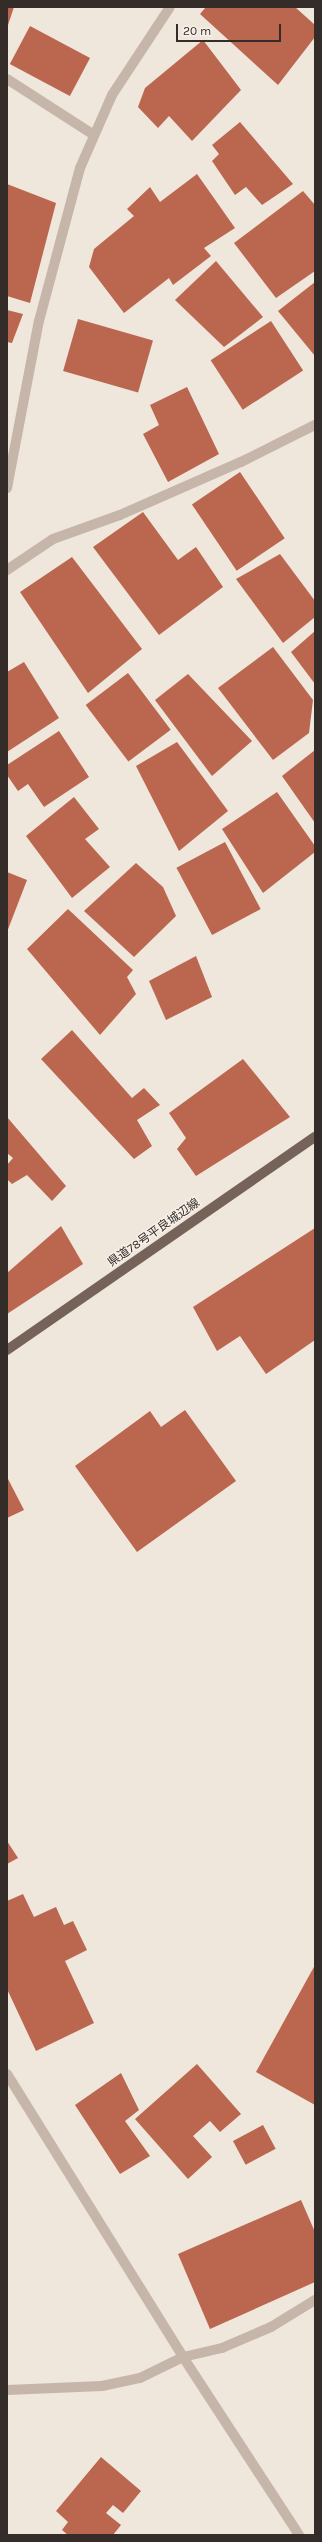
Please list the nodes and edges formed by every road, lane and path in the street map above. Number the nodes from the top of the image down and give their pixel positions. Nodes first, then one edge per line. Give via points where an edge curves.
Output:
1 (170, 7) edge
2 (7, 79) edge
3 (94, 135) junction
4 (315, 425) edge
5 (7, 488) edge
6 (7, 570) edge
7 (315, 1137) edge
8 (7, 1350) edge
9 (7, 2074) edge
10 (315, 2300) edge
11 (183, 2357) junction
12 (7, 2390) edge
13 (299, 2535) edge

1 - 3 street via 112,95
2 - 3 street
3 - 5 street via 80,168 41,313
4 - 6 street via 241,462 120,515 53,539
7 - 8 main road, 県道78号平良城辺線
9 - 11 street
10 - 11 street via 271,2327 222,2348
11 - 12 street via 140,2378 102,2386
11 - 13 street

